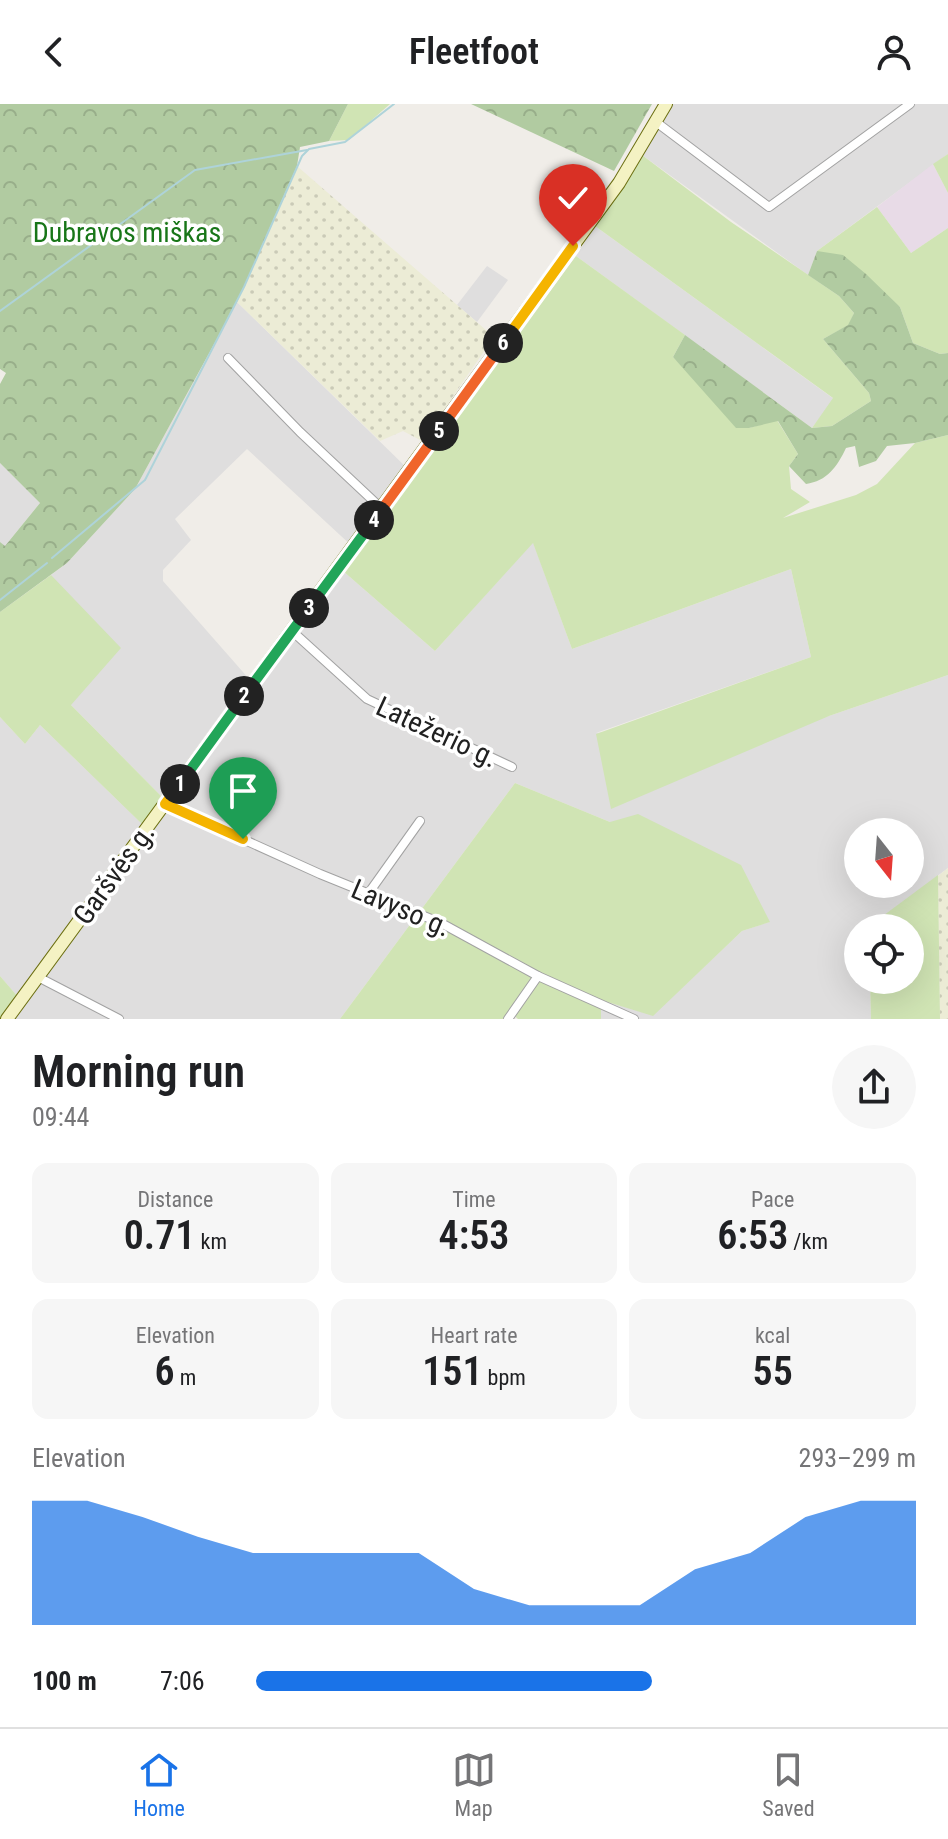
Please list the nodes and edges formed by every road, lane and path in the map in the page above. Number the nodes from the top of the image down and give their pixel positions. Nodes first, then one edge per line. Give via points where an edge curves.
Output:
1 (666, 104) edge
2 (910, 104) edge
3 (656, 122) junction
4 (228, 358) dead end
5 (382, 509) junction
6 (292, 631) junction
7 (512, 767) dead end
8 (165, 804) junction
9 (420, 821) dead end
10 (368, 894) junction
11 (538, 976) junction
12 (38, 977) junction
13 (631, 1018) edge
14 (7, 1019) edge
15 (119, 1019) edge
16 (508, 1019) edge

1 - 3 main road, Garšvės g.
2 - 3 street via 769,207
3 - 5 main road, Garšvės g. via 619,183
4 - 5 street
5 - 6 main road, Garšvės g.
6 - 7 street, Latežerio g. via 367,699
6 - 8 main road, Garšvės g.
8 - 10 street, Lavyso g.
8 - 12 main road, Garšvės g.
9 - 10 street
10 - 11 street, Lavyso g. via 441,923
11 - 13 street, Lavyso g.
11 - 16 street
12 - 14 main road, Garšvės g.
12 - 15 street

